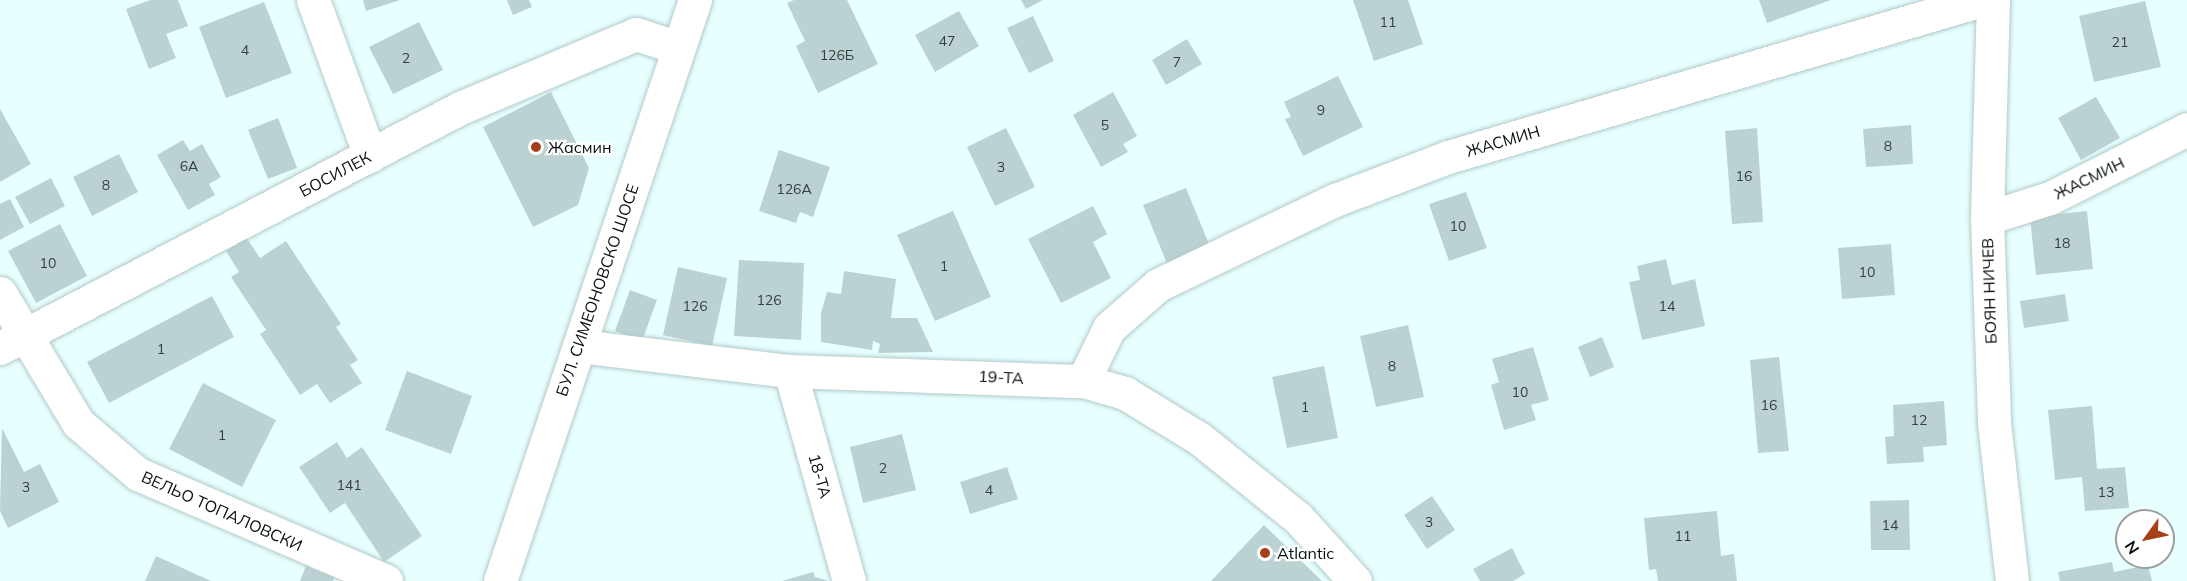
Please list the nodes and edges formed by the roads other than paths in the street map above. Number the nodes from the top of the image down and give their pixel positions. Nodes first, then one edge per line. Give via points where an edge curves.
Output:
1 (313, 0) edge
2 (695, 0) edge
3 (1982, 0) edge
4 (1993, 0) edge
5 (679, 48) junction
6 (2187, 129) edge
7 (370, 156) junction
8 (1987, 218) junction
9 (0, 293) edge
10 (11, 342) edge
11 (579, 346) junction
12 (790, 371) junction
13 (1083, 381) junction
14 (386, 581) edge
15 (500, 581) edge
16 (849, 581) edge
17 (1355, 581) edge
18 (2012, 581) edge

1 - 7 street
2 - 5 street, БУЛ. СИМЕОНОВСКО ШОСЕ
3 - 13 street, ЖАСМИН via 1448,157 1335,200 1158,285 1109,328
4 - 8 street, БОЯН НИЧЕВ
5 - 7 street, БОСИЛЕК via 636,34 460,108
5 - 11 street, БУЛ. СИМЕОНОВСКО ШОСЕ
6 - 8 street, ЖАСМИН via 2050,198
7 - 10 street, БОСИЛЕК
8 - 18 street, БОЯН НИЧЕВ via 1994,423
9 - 10 street, ВЕЛЬО ТОПАЛОВСКИ
10 - 14 street, ВЕЛЬО ТОПАЛОВСКИ via 78,423 138,474
11 - 12 street, 19-ТА
11 - 15 street, БУЛ. СИМЕОНОВСКО ШОСЕ
12 - 13 street, 19-ТА
12 - 16 street, 18-ТА
13 - 17 street, 19-ТА via 1125,393 1200,439 1298,518

